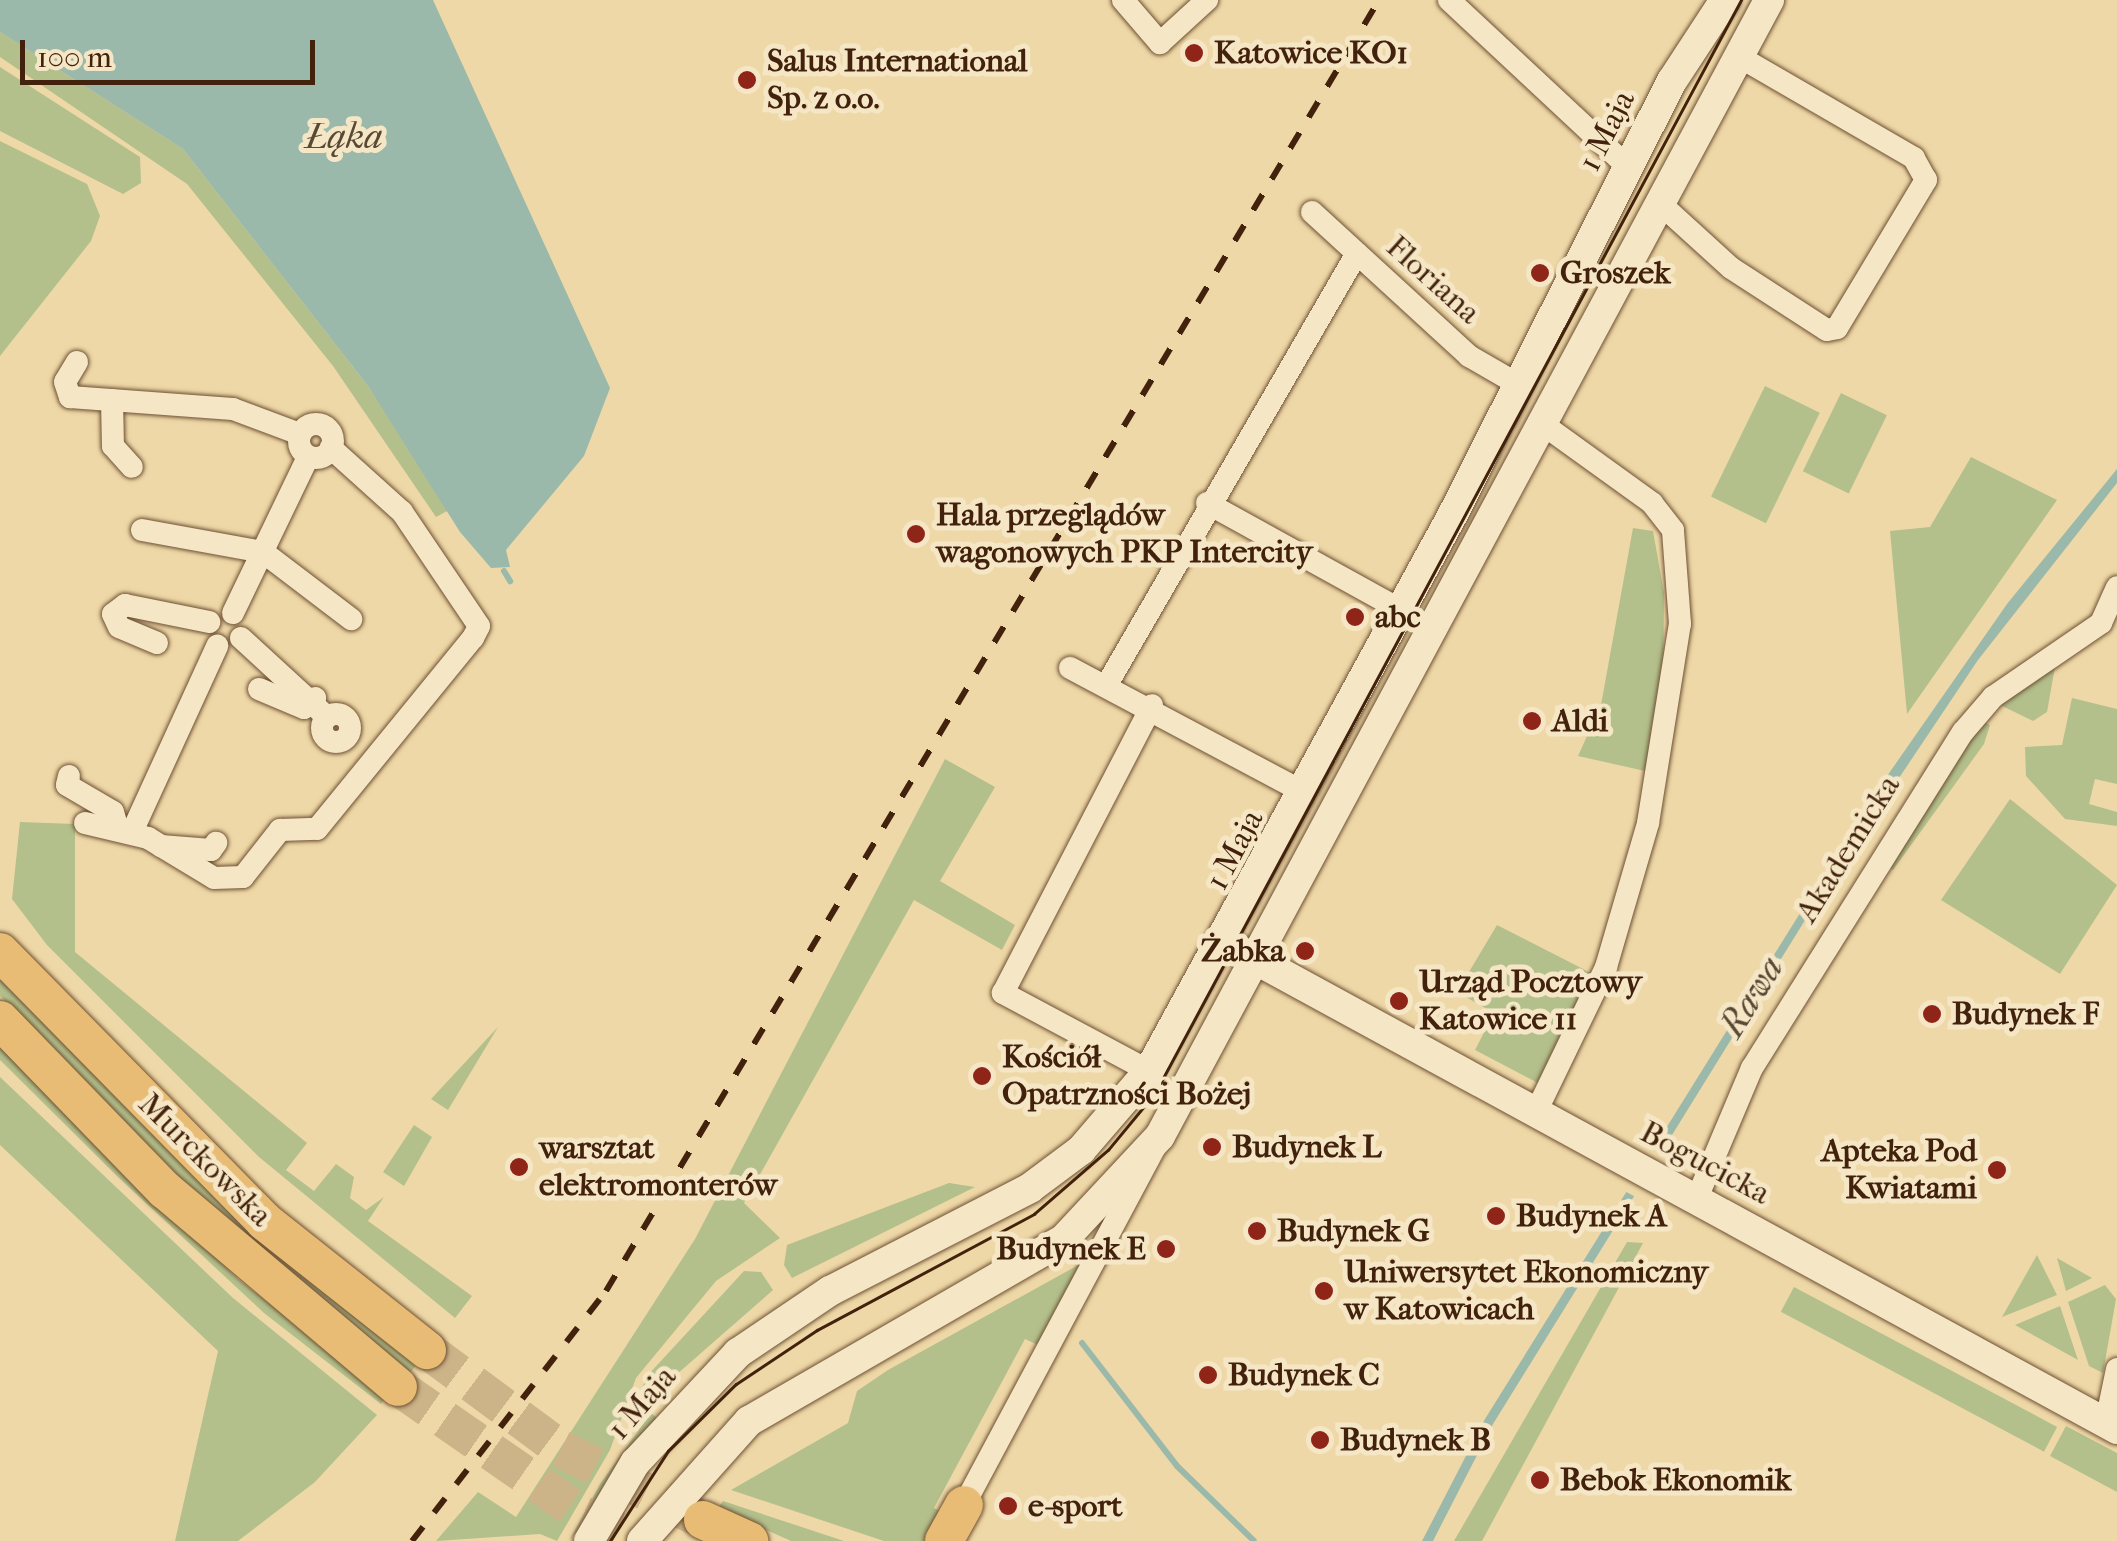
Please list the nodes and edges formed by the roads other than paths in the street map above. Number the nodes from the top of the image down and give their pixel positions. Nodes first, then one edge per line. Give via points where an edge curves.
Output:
1 (1122, 0) edge
2 (1207, 0) edge
3 (1449, 0) edge
4 (1724, 0) edge
5 (1769, 0) edge
6 (1740, 57) junction
7 (1628, 167) junction
8 (1665, 208) junction
9 (1312, 212) dead end
10 (1356, 254) junction
11 (77, 362) dead end
12 (1520, 386) junction
13 (112, 400) junction
14 (1544, 425) junction
15 (300, 434) junction
16 (332, 448) junction
17 (308, 457) junction
18 (132, 466) dead end
19 (1207, 502) junction
20 (142, 530) dead end
21 (264, 552) junction
22 (2117, 587) edge
23 (1401, 610) junction
24 (234, 612) junction
25 (351, 619) dead end
26 (208, 622) junction
27 (241, 638) junction
28 (157, 643) dead end
29 (217, 646) junction
30 (1070, 668) dead end
31 (1109, 682) junction
32 (259, 689) dead end
33 (1152, 705) junction
34 (321, 707) junction
35 (381, 752) junction
36 (69, 776) dead end
37 (1305, 793) junction
38 (85, 823) dead end
39 (125, 830) junction
40 (216, 843) dead end
41 (161, 846) junction
42 (0, 924) edge
43 (1224, 942) junction
44 (1258, 961) junction
45 (12, 964) edge
46 (0, 1020) edge
47 (1148, 1071) junction
48 (1536, 1112) junction
49 (1158, 1139) junction
50 (1684, 1192) junction
51 (427, 1350) tunnel mouth
52 (2117, 1369) edge
53 (398, 1387) tunnel mouth
54 (2111, 1426) edge
55 (964, 1504) joint
56 (703, 1520) tunnel mouth
57 (590, 1541) edge
58 (642, 1541) edge
59 (748, 1541) edge
60 (944, 1541) edge

1 - 2 street via 1160,43
3 - 7 street
4 - 7 street, 1 Maja
5 - 6 street
6 - 8 street
6 - 8 street via 1924,168 1926,180 1837,328 1810,323 1731,268
7 - 12 street, 1 Maja
8 - 14 street
9 - 10 street, Floriana
10 - 12 street, Floriana via 1469,356
10 - 19 street
11 - 13 street via 65,382 70,397
12 - 23 street, 1 Maja
13 - 15 street via 234,409
13 - 18 street via 103,448
14 - 44 street
14 - 48 street via 1652,503 1673,530 1680,624 1648,823 1606,967
15 - 16 street via 320,424
15 - 17 street
16 - 17 street
16 - 35 street via 402,512 479,626
17 - 21 street via 278,498
19 - 23 street
19 - 31 street
20 - 21 street
21 - 24 street
21 - 25 street
22 - 50 street, Akademicka via 2101,624 1993,697 1962,732 1752,1068
23 - 37 street, 1 Maja
24 - 26 street
24 - 27 street
26 - 28 street via 124,604 112,614 114,624
26 - 29 street
27 - 29 street
27 - 34 street
29 - 39 street
30 - 31 street
31 - 33 street
32 - 34 street via 304,708
33 - 37 street
33 - 47 street via 1004,993
34 - 35 street via 329,740 349,734
35 - 41 street via 317,830 280,830 243,876 214,878
36 - 39 street via 67,785 113,812
37 - 43 street, 1 Maja
38 - 39 street
39 - 41 street
40 - 41 street
42 - 45 highway
43 - 44 street, Bogucicka
43 - 47 street, 1 Maja
44 - 48 street, Bogucicka
44 - 49 street
45 - 51 highway, Murckowska via 264,1221
46 - 53 highway, Murckowska via 178,1202
47 - 57 street, 1 Maja via 1080,1150 1030,1188 830,1290 738,1353 646,1450
48 - 50 street, Bogucicka
49 - 55 street
49 - 58 street via 1064,1240 749,1421
50 - 54 street, Bogucicka
52 - 54 street
55 - 60 highway
56 - 59 highway

